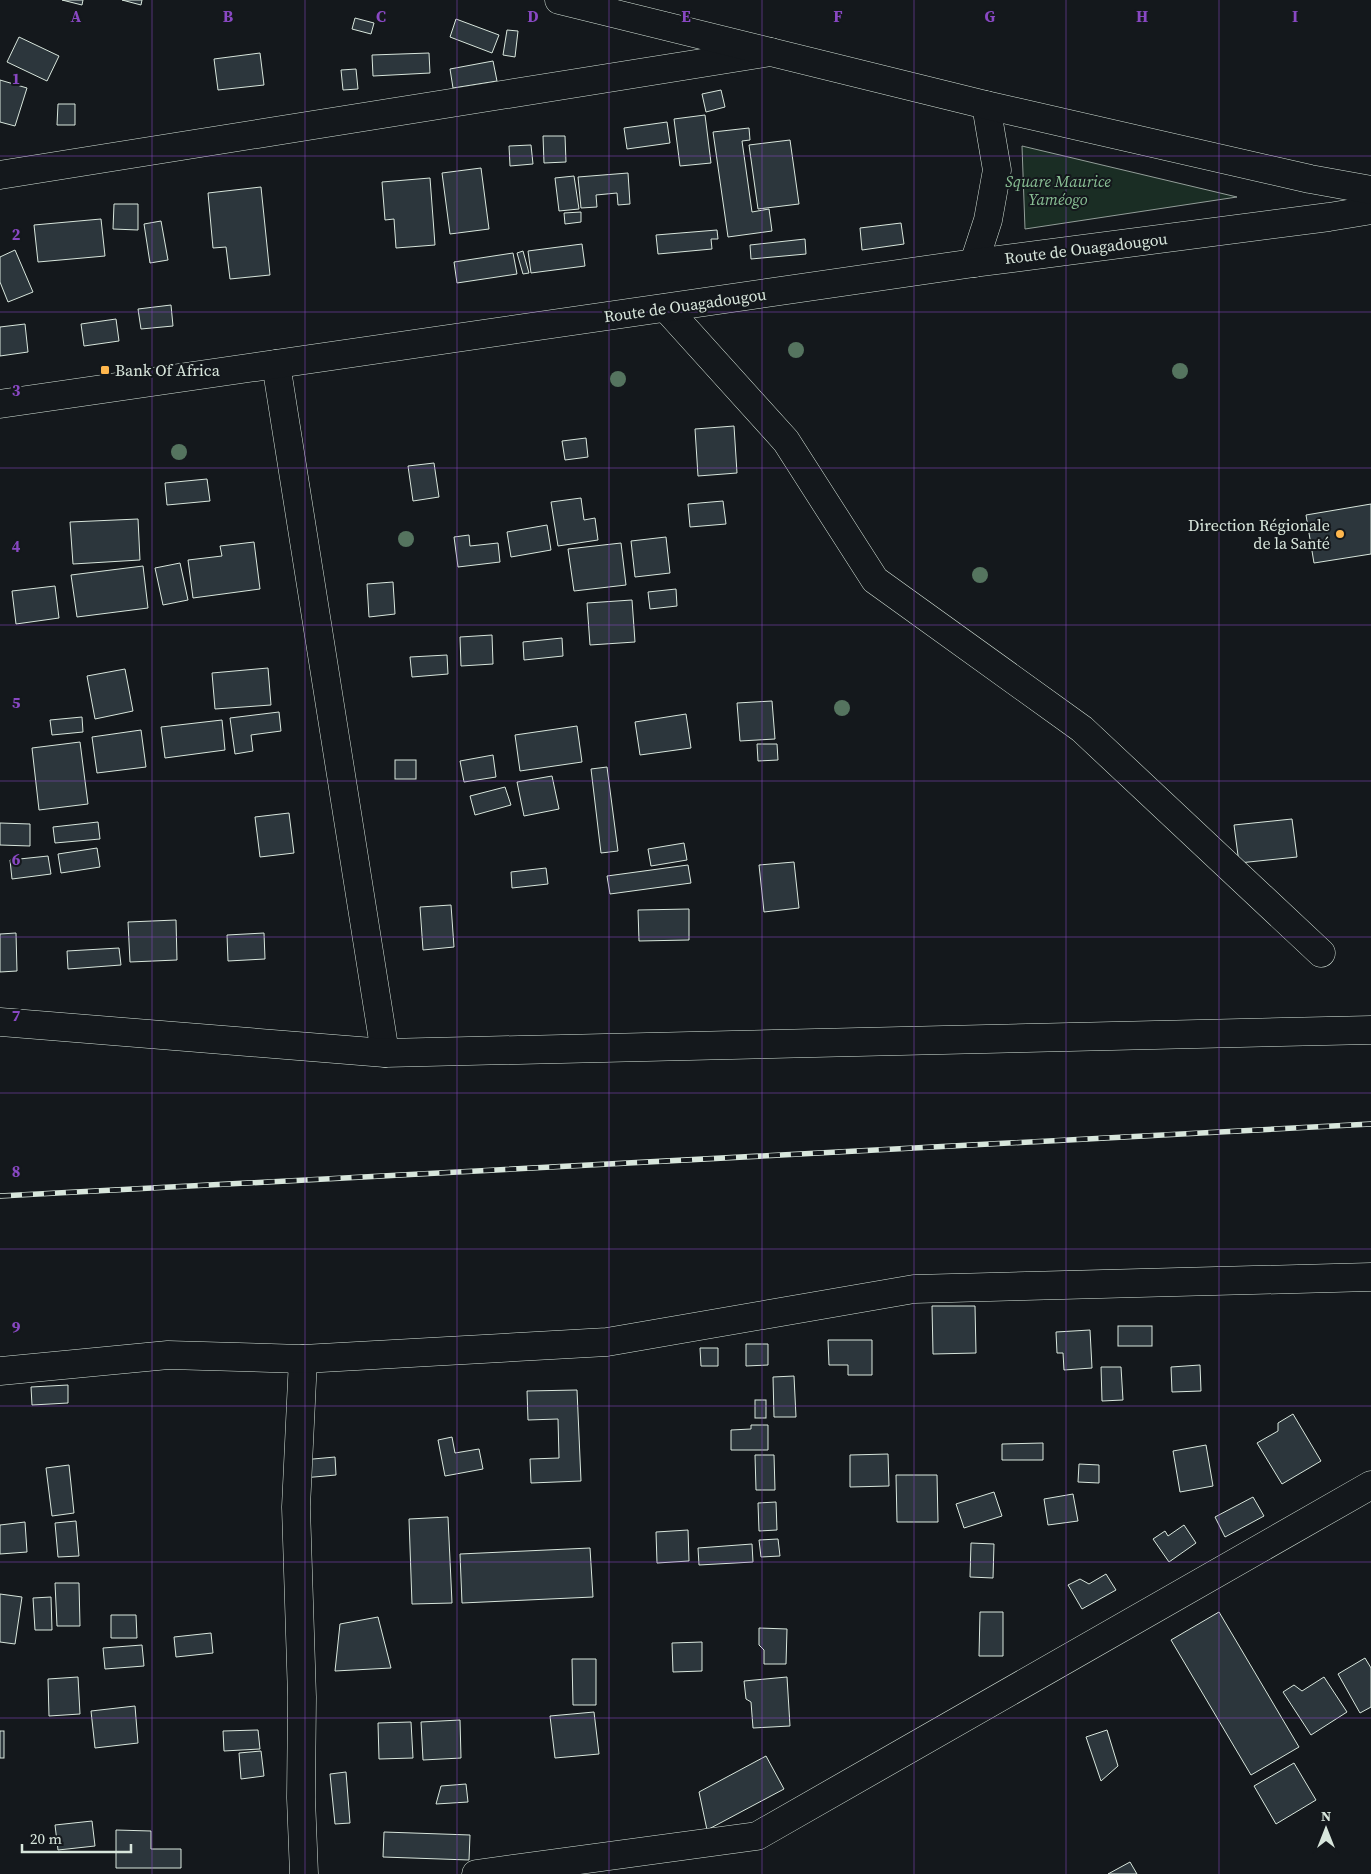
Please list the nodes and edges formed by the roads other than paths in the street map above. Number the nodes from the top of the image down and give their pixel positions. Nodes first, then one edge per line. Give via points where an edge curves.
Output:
1 (559, 0) edge
2 (771, 52) junction
3 (986, 105) junction
4 (0, 175) edge
5 (1371, 190) edge
6 (1371, 210) edge
7 (974, 263) junction
8 (666, 308) junction
9 (276, 364) junction
10 (0, 404) edge
11 (1321, 953) dead end
12 (0, 1022) edge
13 (1371, 1030) edge
14 (385, 1054) junction
15 (1371, 1277) edge
16 (303, 1359) junction
17 (0, 1371) edge
18 (1371, 1484) edge
19 (304, 1874) edge
20 (476, 1874) edge

1 - 2 street
2 - 3 street
2 - 4 street
3 - 5 street
3 - 7 street via 997,170 988,220
6 - 7 street, Route de Ouagadougou
7 - 8 street, Route de Ouagadougou
8 - 9 street, Route de Ouagadougou
8 - 11 street via 786,441 875,580 1082,729
9 - 10 street, Route de Ouagadougou
9 - 14 street
12 - 14 street
13 - 14 street
15 - 16 street via 914,1289 607,1342
16 - 17 street via 168,1355
16 - 19 street via 296,1507
18 - 20 street via 757,1836

